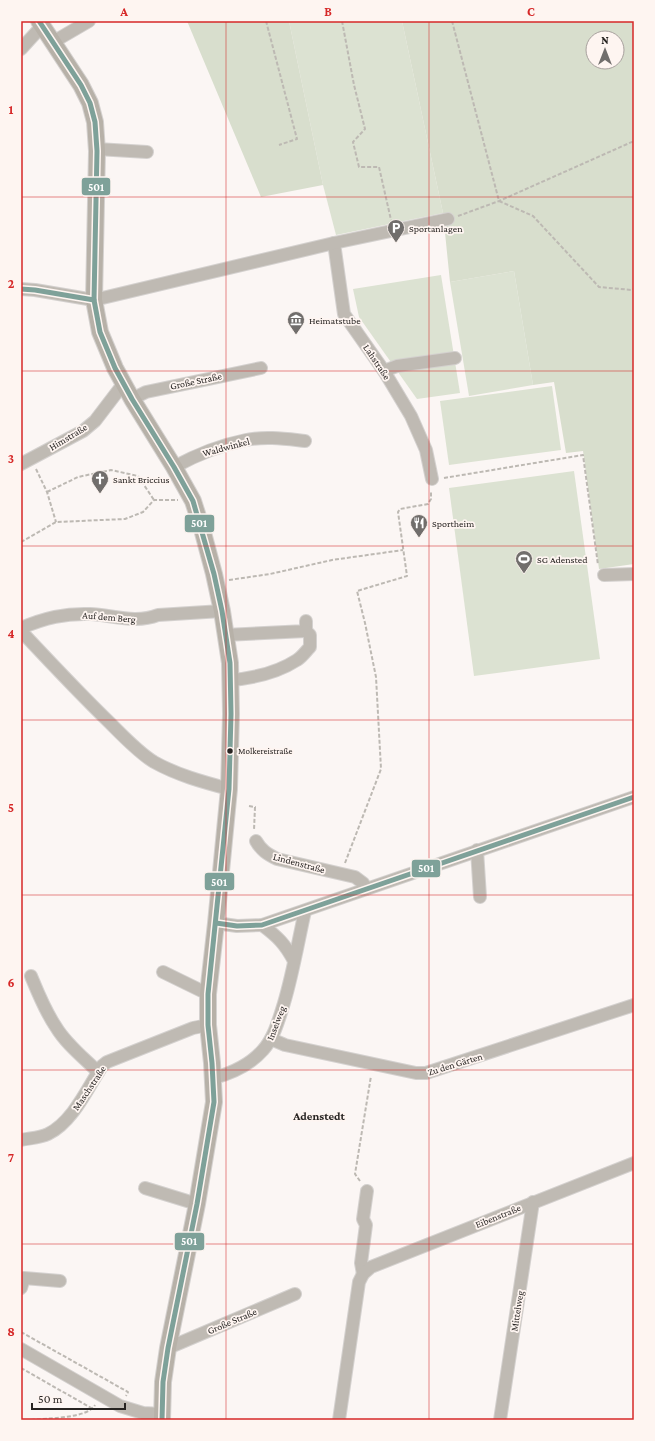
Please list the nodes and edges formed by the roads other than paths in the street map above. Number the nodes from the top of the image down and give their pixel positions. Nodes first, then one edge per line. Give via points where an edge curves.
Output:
1 (89, 21) edge
2 (41, 24) edge
3 (53, 42) junction
4 (21, 49) edge
5 (97, 149) junction
6 (147, 152) dead end
7 (448, 219) road end
8 (334, 243) junction
9 (21, 289) edge
10 (94, 300) junction
11 (455, 358) dead end
12 (261, 368) dead end
13 (384, 370) junction
14 (124, 383) junction
15 (132, 399) junction
16 (305, 441) dead end
17 (26, 462) edge
18 (174, 467) junction
19 (432, 479) road end
20 (634, 574) edge
21 (604, 575) road end
22 (222, 611) junction
23 (21, 628) edge
24 (21, 631) edge
25 (225, 635) junction
26 (231, 680) junction
27 (229, 789) junction
28 (634, 797) edge
29 (256, 841) road end
30 (478, 850) junction
31 (344, 874) junction
32 (366, 889) junction
33 (347, 896) junction
34 (480, 897) dead end
35 (305, 911) junction
36 (216, 924) junction
37 (262, 925) junction
38 (294, 961) junction
39 (163, 972) dead end
40 (31, 976) dead end
41 (208, 994) junction
42 (634, 1005) edge
43 (208, 1025) junction
44 (271, 1039) junction
45 (98, 1072) junction
46 (214, 1078) junction
47 (21, 1140) edge
48 (634, 1163) edge
49 (145, 1188) dead end
50 (367, 1191) road end
51 (533, 1202) junction
52 (197, 1204) junction
53 (363, 1274) junction
54 (60, 1281) dead end
55 (21, 1288) edge
56 (295, 1294) dead end
57 (168, 1348) junction
58 (21, 1349) edge
59 (162, 1417) edge
60 (339, 1420) edge
61 (500, 1420) edge

1 - 3 street
2 - 3 main road
2 - 4 street
3 - 5 main road via 90,103 95,122
5 - 6 street
5 - 10 main road
7 - 8 street
8 - 10 street
8 - 13 street, Lahstraße via 344,314
9 - 10 street
10 - 14 main road via 100,332
11 - 13 street
12 - 15 street, Große Straße via 146,392
13 - 19 street, Lahstraße via 411,416 426,450
14 - 15 main road
14 - 17 street, Himstraße via 95,421 83,431
15 - 18 main road
16 - 18 street, Waldwinkel via 271,438 247,440 194,456
18 - 22 main road via 192,501 202,529
20 - 21 street
22 - 23 street, Auf dem Berg via 158,615 139,620 108,615 54,616
22 - 25 main road
24 - 27 street via 91,704 152,761 172,772
25 - 26 main road
25 - 26 street via 306,626 310,635 310,647 298,660 269,674
26 - 27 main road
27 - 36 main road
28 - 30 street
29 - 31 street, Lindenstraße via 260,848 277,859
30 - 32 street
30 - 34 street
31 - 32 street, Lindenstraße via 359,879
31 - 33 street
32 - 33 street
33 - 35 street
35 - 37 street
35 - 38 street, Inselweg
36 - 37 street
36 - 41 main road
37 - 38 street via 285,945
38 - 44 street, Inselweg via 281,1014
39 - 41 street
40 - 45 street via 56,1028
41 - 43 main road
42 - 44 street, Zu den Gärten via 435,1071 416,1073 285,1045
43 - 45 street, Maschstraße via 193,1028 114,1058
43 - 46 main road
44 - 46 street, Inselweg via 253,1061 227,1075
45 - 47 street, Maschstraße via 64,1123 47,1135
46 - 52 main road via 213,1109
48 - 51 street, Eibenstraße
49 - 52 street
50 - 53 street via 363,1219 366,1225 361,1263
51 - 53 street, Eibenstraße via 371,1267
51 - 61 street, Mittelweg
52 - 57 main road
53 - 60 street via 359,1282
54 - 55 street via 24,1278
56 - 57 street, Große Straße
57 - 59 main road via 163,1382
58 - 59 street via 120,1406

